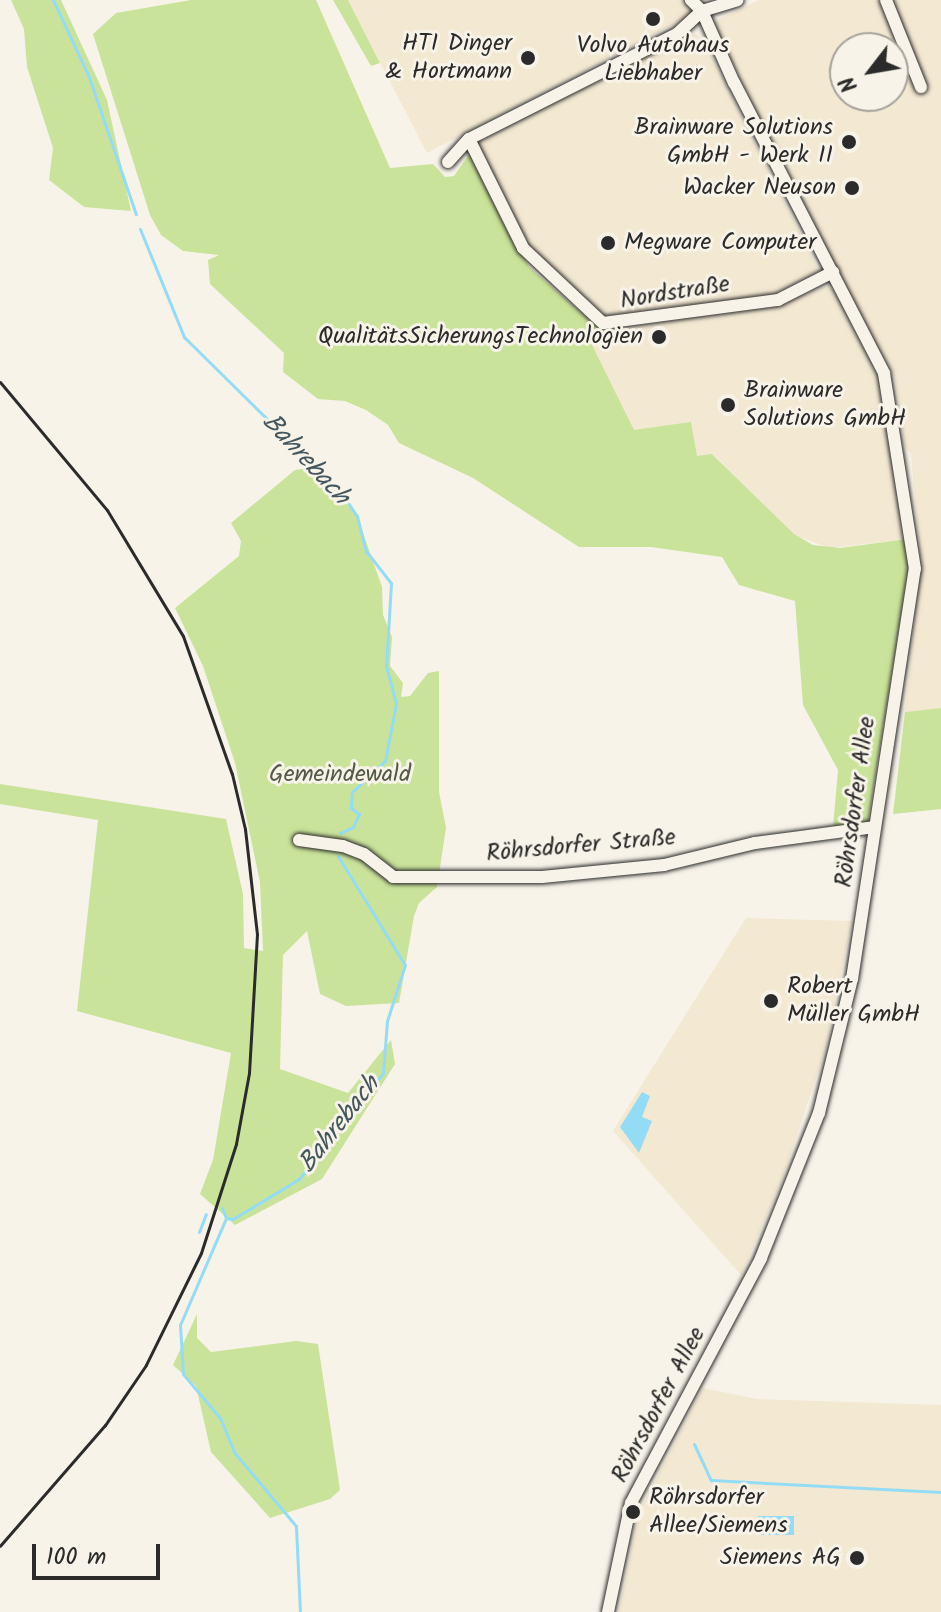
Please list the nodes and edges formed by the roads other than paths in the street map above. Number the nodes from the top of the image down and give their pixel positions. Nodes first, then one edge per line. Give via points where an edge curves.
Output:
1 (691, 0) edge
2 (737, 0) edge
3 (886, 0) edge
4 (702, 11) junction
5 (921, 87) dead end
6 (469, 139) junction
7 (448, 162) dead end
8 (833, 272) junction
9 (875, 827) junction
10 (299, 840) dead end
11 (608, 1612) edge

1 - 4 street, Röhrsdorfer Allee
2 - 4 street
3 - 5 street
4 - 6 street via 677,34
4 - 8 street, Röhrsdorfer Allee
6 - 7 street
6 - 8 street, Nordstraße via 523,248 603,323 778,300
8 - 9 street, Röhrsdorfer Allee via 888,388 916,550
9 - 10 street, Röhrsdorfer Straße via 755,843 664,865 542,877 393,877 354,850
9 - 11 street, Röhrsdorfer Allee via 845,1012 819,1113 761,1258 631,1503 616,1553

